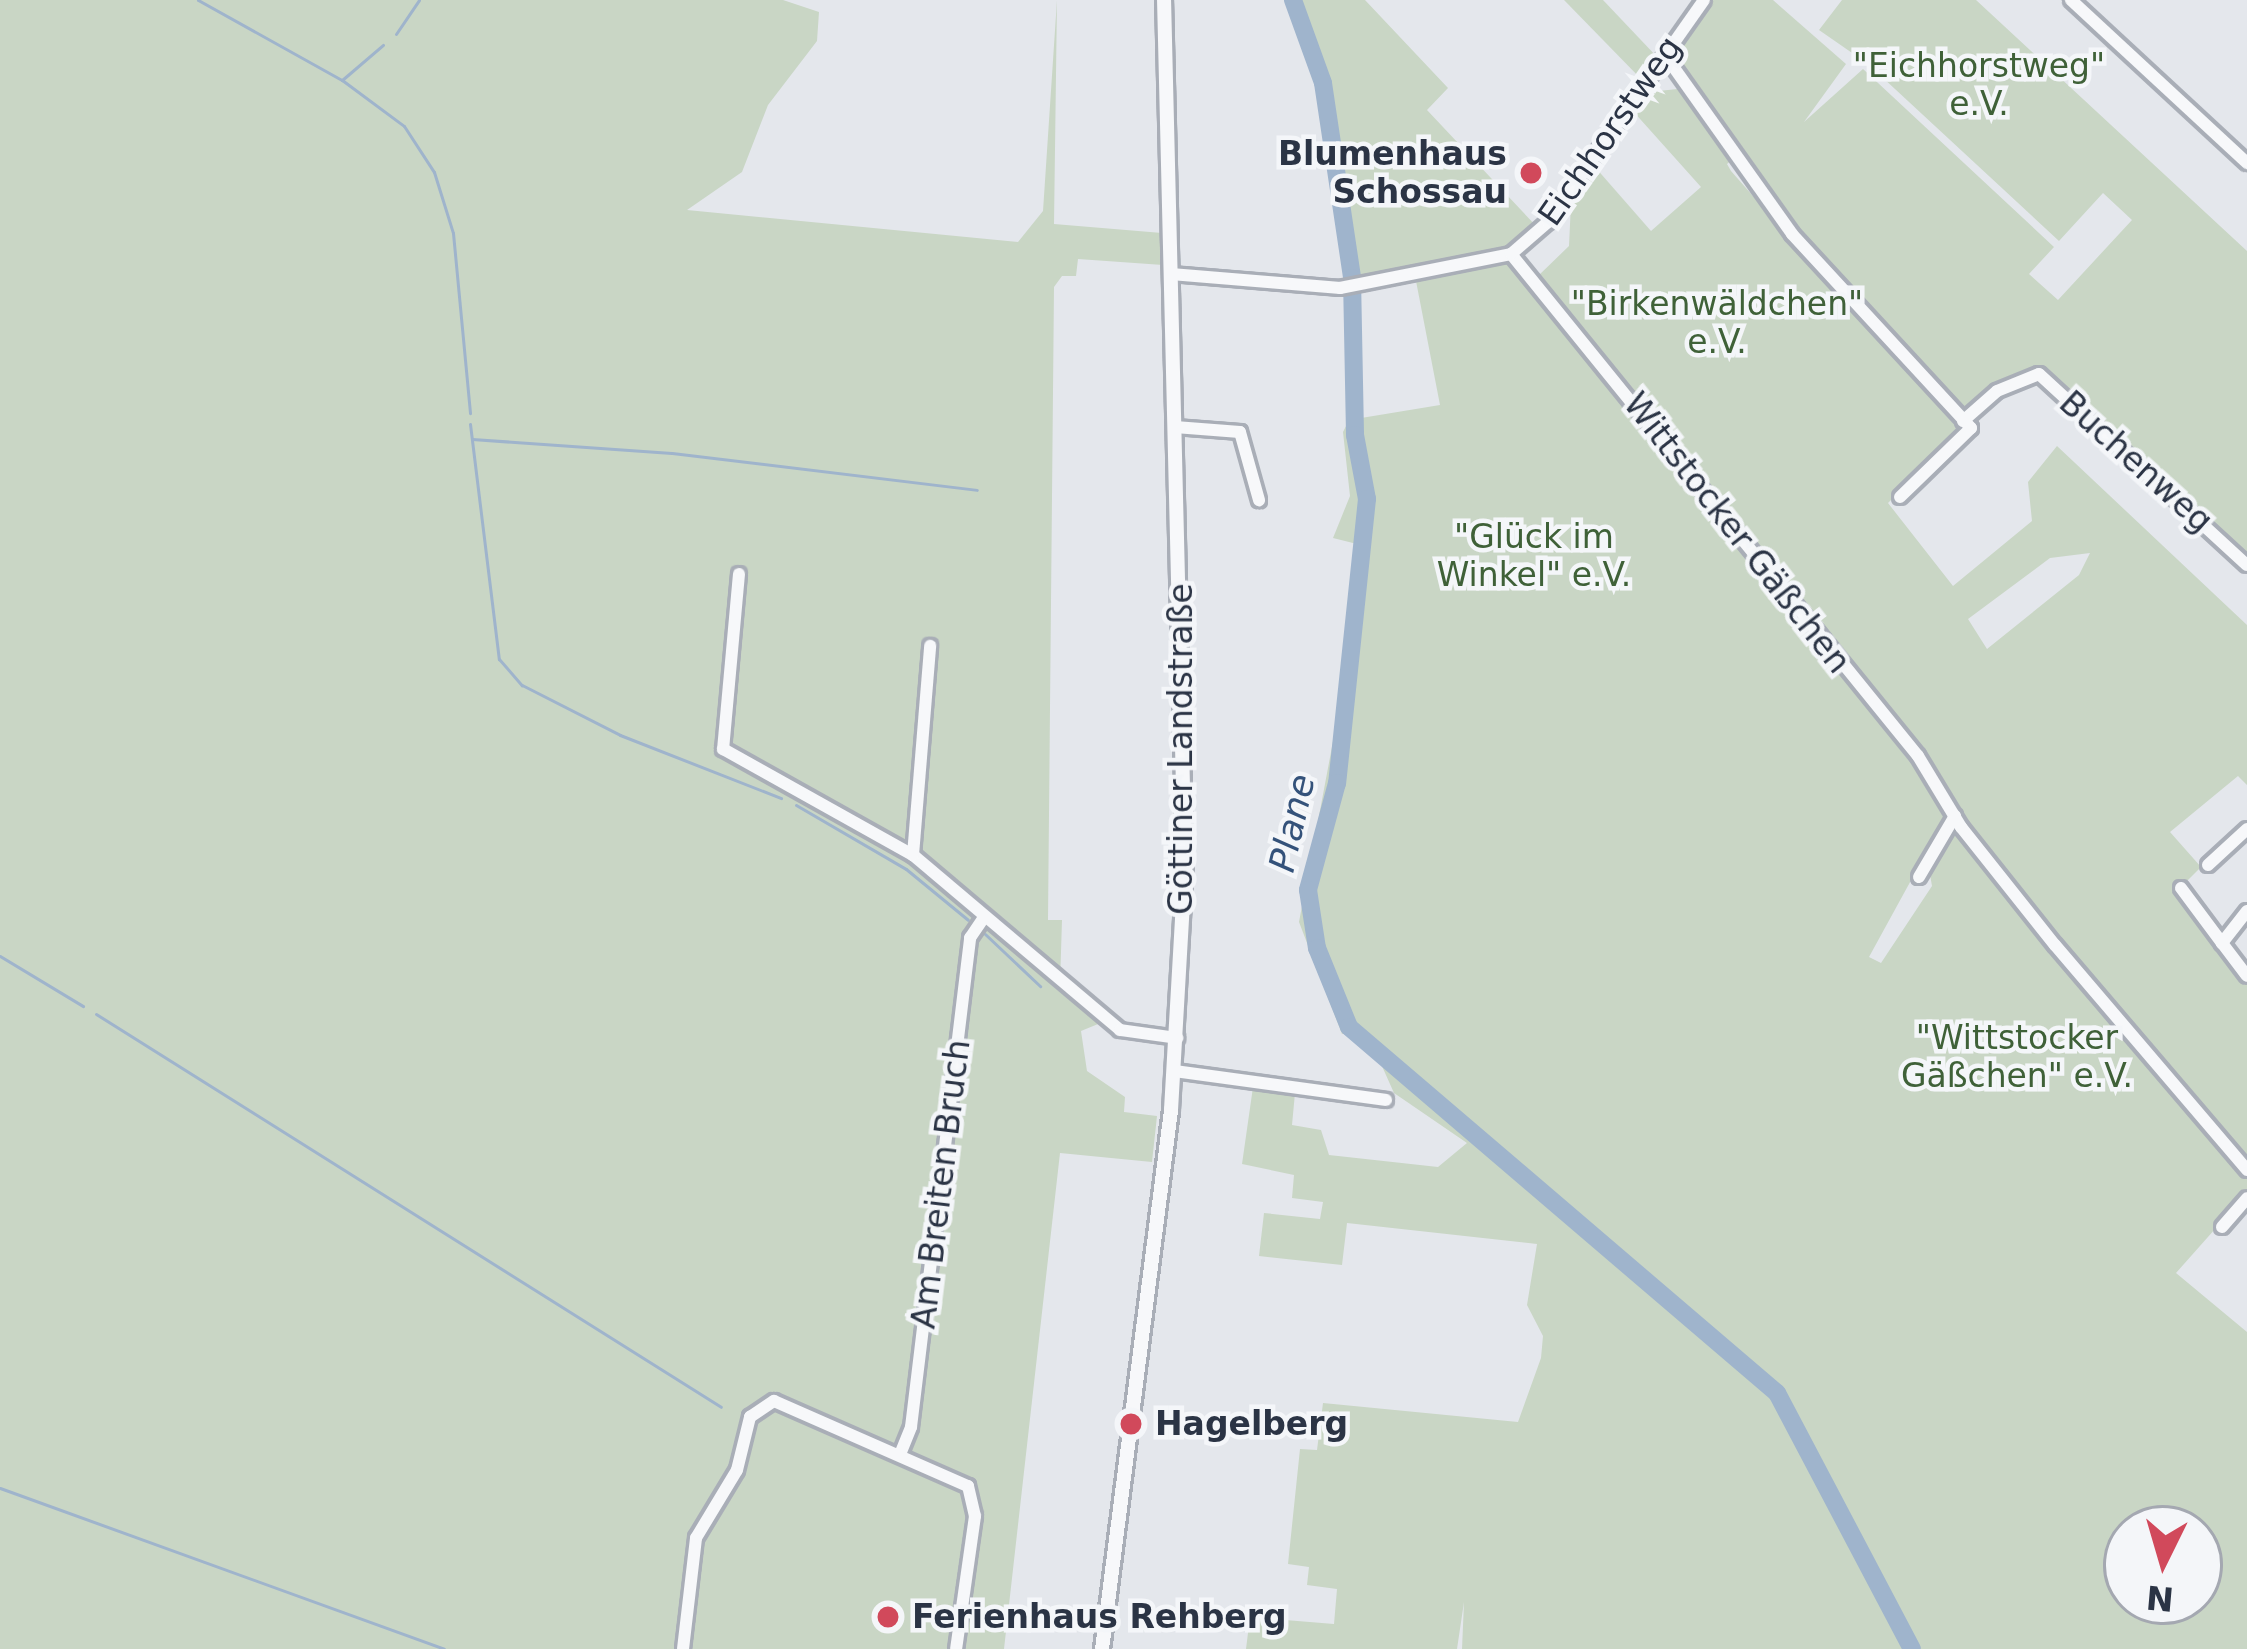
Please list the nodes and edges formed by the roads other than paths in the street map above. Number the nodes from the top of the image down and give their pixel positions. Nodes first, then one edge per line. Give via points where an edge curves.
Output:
1 (1164, 0) edge
2 (1704, 0) edge
3 (2071, 0) edge
4 (1664, 55) junction
5 (2247, 164) edge
6 (1510, 254) junction
7 (1171, 274) junction
8 (1963, 421) junction
9 (1175, 428) junction
10 (1900, 497) dead end
11 (1259, 500) dead end
12 (2247, 565) edge
13 (739, 574) dead end
14 (930, 646) dead end
15 (1955, 816) junction
16 (2247, 829) edge
17 (913, 855) junction
18 (2208, 865) dead end
19 (1918, 877) dead end
20 (2181, 888) dead end
21 (2247, 911) edge
22 (984, 917) junction
23 (2222, 943) junction
24 (2247, 976) edge
25 (1177, 1038) junction
26 (1175, 1071) junction
27 (1386, 1100) dead end
28 (2247, 1170) edge
29 (2247, 1198) edge
30 (2222, 1227) dead end
31 (901, 1451) junction
32 (682, 1649) edge
33 (956, 1649) edge
34 (1102, 1649) edge

1 - 7 street, Göttiner Landstraße
2 - 4 street, Eichhorstweg
3 - 5 street
4 - 6 street, Eichhorstweg via 1548,222
4 - 8 street via 1792,234
6 - 7 street, Eichhorstweg via 1340,288
6 - 15 street, Wittstocker Gäßchen via 1918,756
7 - 9 street, Göttiner Landstraße
8 - 10 street via 1971,428
8 - 12 street, Buchenweg via 1996,391 2039,374
9 - 11 street via 1240,432
9 - 25 street, Göttiner Landstraße via 1186,831
13 - 17 street via 723,749
14 - 17 street
15 - 19 street
15 - 28 street, Wittstocker Gäßchen
16 - 18 street
17 - 22 street
20 - 23 street
21 - 23 street
22 - 25 street via 1120,1030
22 - 31 street, Am Breiten Bruch via 970,938 911,1427
23 - 24 street
25 - 26 street, Göttiner Landstraße
26 - 27 street
26 - 34 street, Göttiner Landstraße
29 - 30 street
31 - 32 street via 784,1404 755,1410 737,1470 696,1538
31 - 33 street via 960,1480 975,1498

